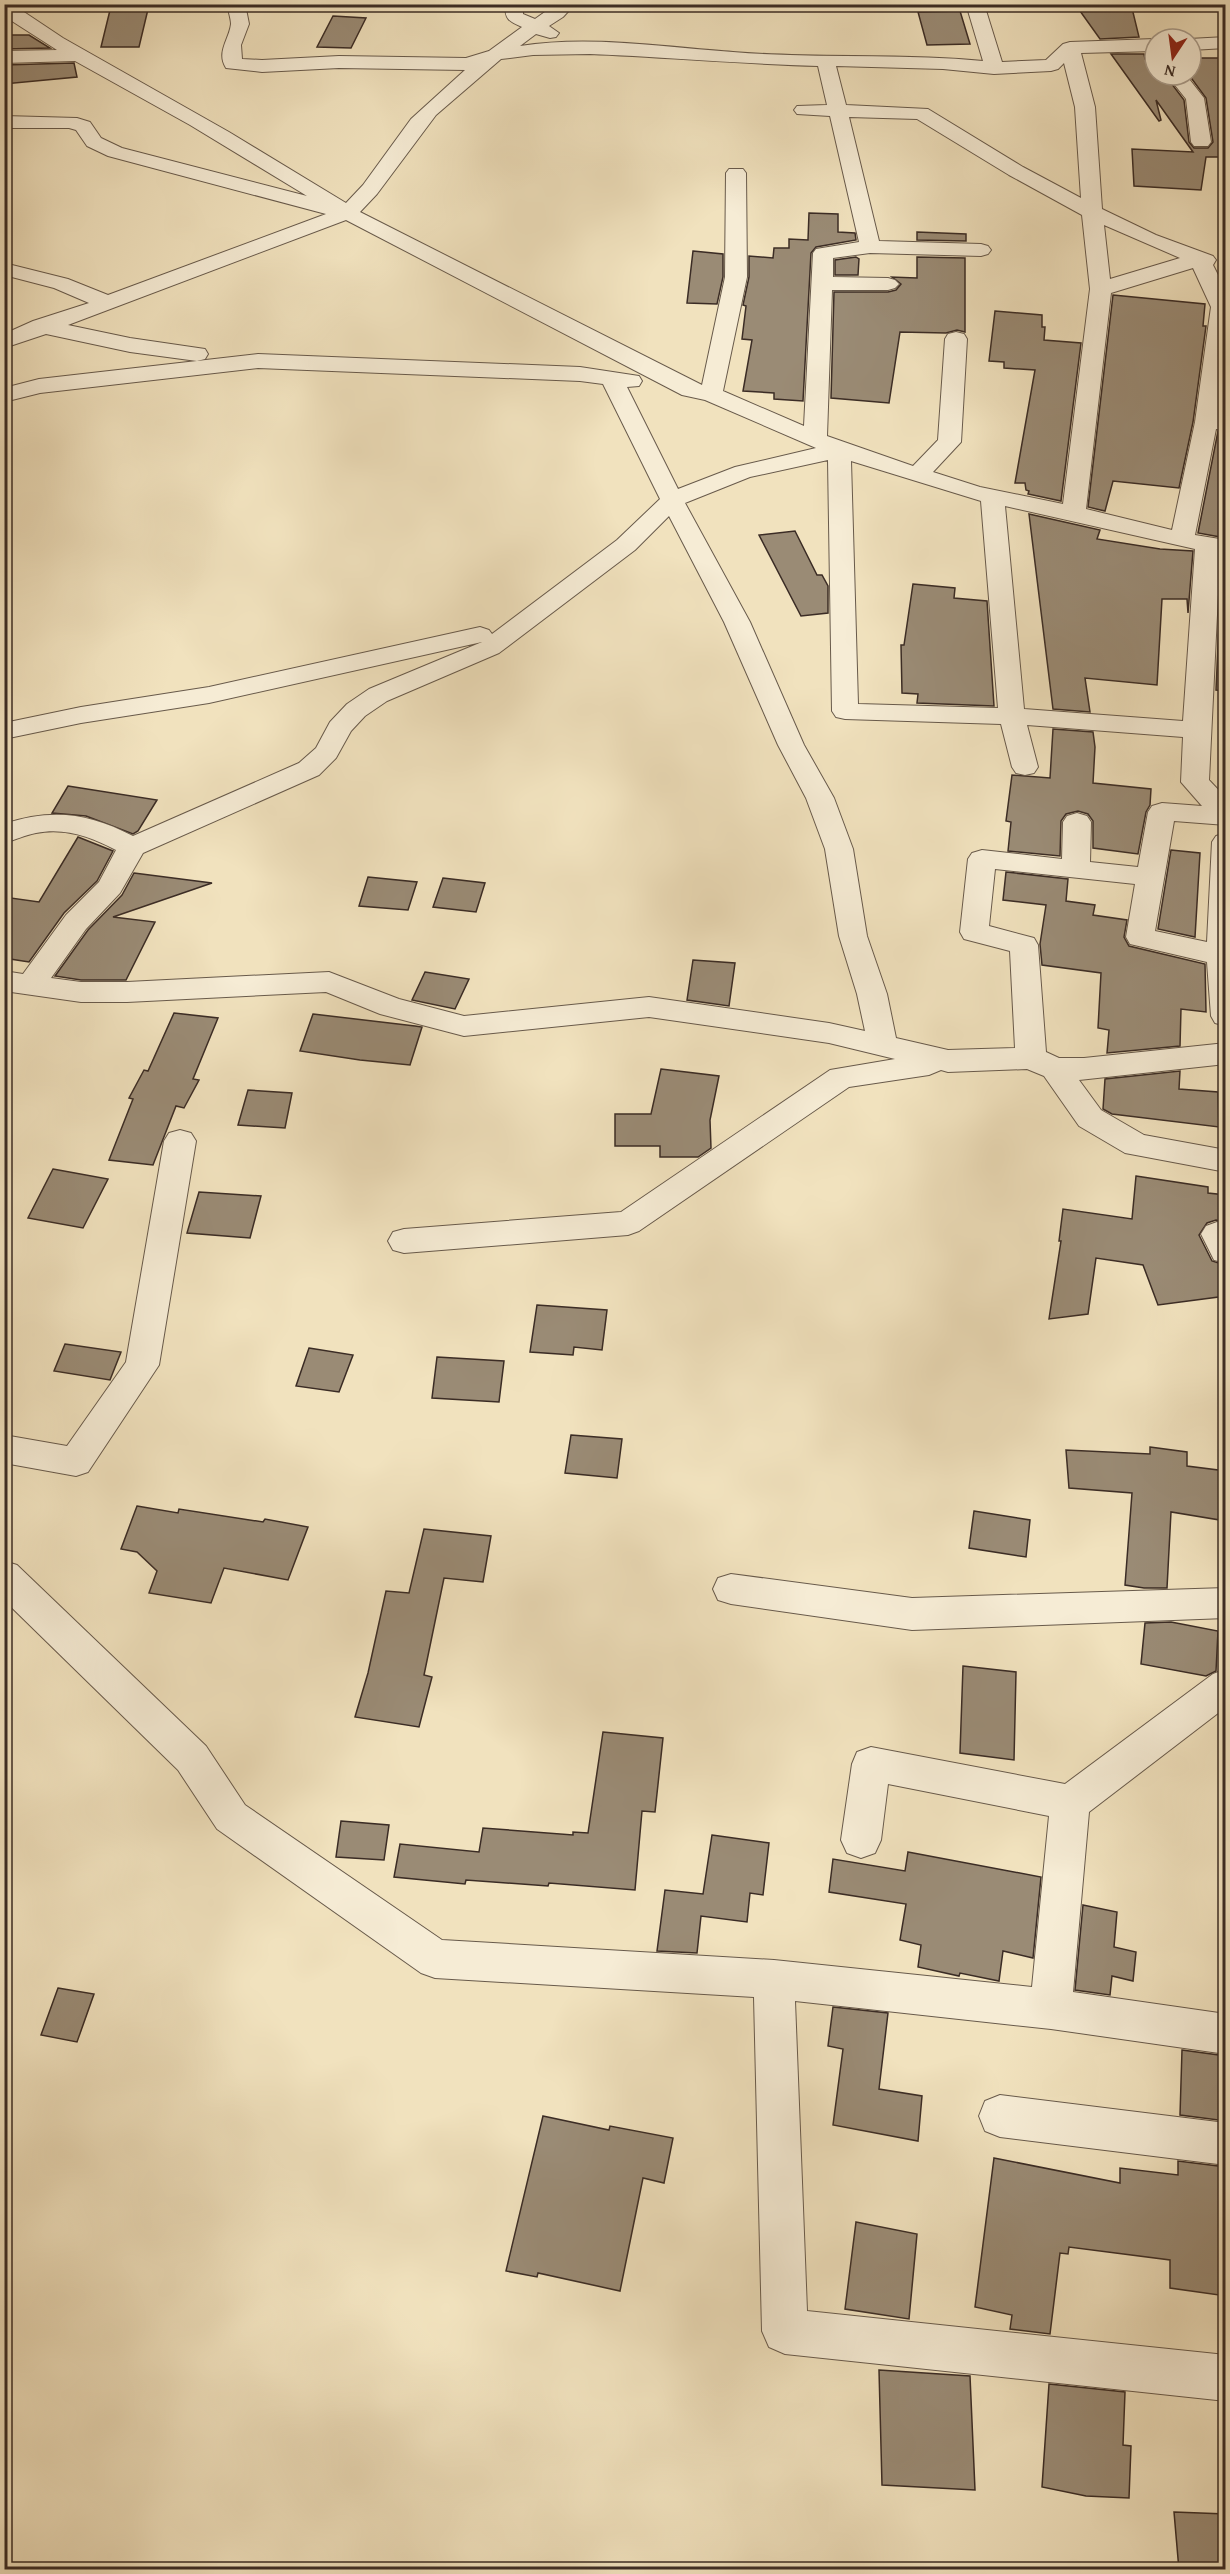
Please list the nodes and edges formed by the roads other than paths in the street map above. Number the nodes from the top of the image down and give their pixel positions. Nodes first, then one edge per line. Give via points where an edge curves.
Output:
1 (236, 4) edge
2 (514, 4) edge
3 (566, 4) edge
4 (980, 6) edge
5 (4, 7) edge
6 (535, 26) junction
7 (1226, 42) edge
8 (1203, 43) edge
9 (1143, 46) edge
10 (590, 48) junction
11 (1070, 48) junction
12 (79, 54) junction
13 (494, 55) junction
14 (4, 57) edge
15 (826, 61) junction
16 (994, 68) junction
17 (1186, 87) edge
18 (804, 110) dead end
19 (838, 111) junction
20 (4, 122) edge
21 (1202, 142) dead end
22 (736, 173) dead end
23 (1092, 212) junction
24 (347, 213) junction
25 (870, 247) junction
26 (981, 250) dead end
27 (1200, 259) junction
28 (1226, 262) edge
29 (4, 269) edge
30 (822, 283) junction
31 (888, 284) dead end
32 (1101, 289) junction
33 (108, 303) junction
34 (1224, 307) edge
35 (4, 320) edge
36 (46, 326) junction
37 (956, 339) dead end
38 (4, 342) edge
39 (258, 361) junction
40 (611, 378) junction
41 (700, 392) junction
42 (4, 395) edge
43 (1216, 423) edge
44 (815, 441) junction
45 (839, 450) junction
46 (917, 475) junction
47 (992, 496) junction
48 (672, 500) junction
49 (1074, 513) junction
50 (1182, 540) junction
51 (1217, 545) edge
52 (525, 622) junction
53 (1012, 716) junction
54 (1196, 730) junction
55 (4, 731) edge
56 (1025, 767) dead end
57 (1226, 816) edge
58 (1077, 822) dead end
59 (4, 834) edge
60 (1226, 842) edge
61 (132, 847) junction
62 (1076, 868) junction
63 (1150, 877) junction
64 (1221, 956) junction
65 (18, 983) edge
66 (1226, 1016) edge
67 (883, 1047) junction
68 (1226, 1053) edge
69 (948, 1061) junction
70 (1043, 1064) junction
71 (180, 1141) dead end
72 (1226, 1161) edge
73 (404, 1241) dead end
74 (4, 1449) edge
75 (4, 1576) edge
76 (731, 1589) dead end
77 (1226, 1603) edge
78 (1226, 1685) edge
79 (1070, 1803) junction
80 (861, 1840) dead end
81 (774, 1979) junction
82 (1051, 2009) junction
83 (1226, 2034) edge
84 (1000, 2116) dead end
85 (1226, 2144) edge
86 (1226, 2378) edge

1 - 13 street via 240,24 232,45 233,64 468,64
2 - 6 street via 514,17
3 - 6 street via 559,13
4 - 16 street
5 - 12 street via 35,30
6 - 10 street
6 - 13 street
7 - 8 street
9 - 11 street
10 - 13 street via 533,49
10 - 15 street
11 - 16 street via 1051,65
11 - 23 street via 1085,107
12 - 14 street
12 - 24 street
13 - 24 street via 430,110 404,139 365,199
15 - 16 street
15 - 19 street
17 - 21 street via 1195,98
18 - 19 street
19 - 23 street via 921,113
19 - 25 street
20 - 24 street via 70,122 83,126 94,142 115,152
22 - 41 street via 736,277
23 - 27 street
23 - 32 street
24 - 33 street
24 - 41 street
25 - 26 street
25 - 30 street via 823,253
27 - 28 street
27 - 32 street
27 - 34 street
29 - 33 street via 61,283
30 - 31 street
30 - 44 street
32 - 49 street
33 - 36 street
34 - 43 street
35 - 36 street
36 - 38 street
36 - 39 street via 130,345
37 - 46 street via 949,442
39 - 40 street
39 - 42 street via 39,386
40 - 41 street
40 - 48 street
41 - 44 street
43 - 50 street
44 - 45 street
45 - 46 street
45 - 48 street via 743,472
45 - 53 street via 845,711
46 - 47 street
47 - 49 street
47 - 53 street
48 - 52 street via 626,545
48 - 67 street via 737,622 791,745 820,798 839,849 853,936 872,994
49 - 50 street
50 - 51 street
51 - 54 street
52 - 55 street via 451,643 209,695
52 - 61 street via 490,648 378,695 339,728 327,752 309,769
53 - 54 street
53 - 56 street
54 - 57 street via 1195,782
57 - 63 street via 1162,812
58 - 62 street
59 - 61 street via 33,824 59,823 96,828
60 - 64 street
61 - 65 street via 110,887
62 - 63 street
62 - 70 street via 982,859 974,932 1024,945
63 - 64 street via 1140,937
64 - 66 street
65 - 67 street via 81,992 127,992 330,982 390,1008 464,1026 649,1007 829,1033
67 - 69 street
68 - 70 street via 1084,1069
69 - 70 street
69 - 73 street via 841,1078 627,1223
70 - 72 street via 1090,1118 1136,1145
71 - 74 street via 142,1365 76,1462
75 - 81 street via 192,1758 231,1817 435,1959
76 - 77 street via 912,1614
78 - 79 street
79 - 80 street via 872,1764
79 - 82 street
81 - 82 street
81 - 86 street via 785,2331
82 - 83 street
84 - 85 street

